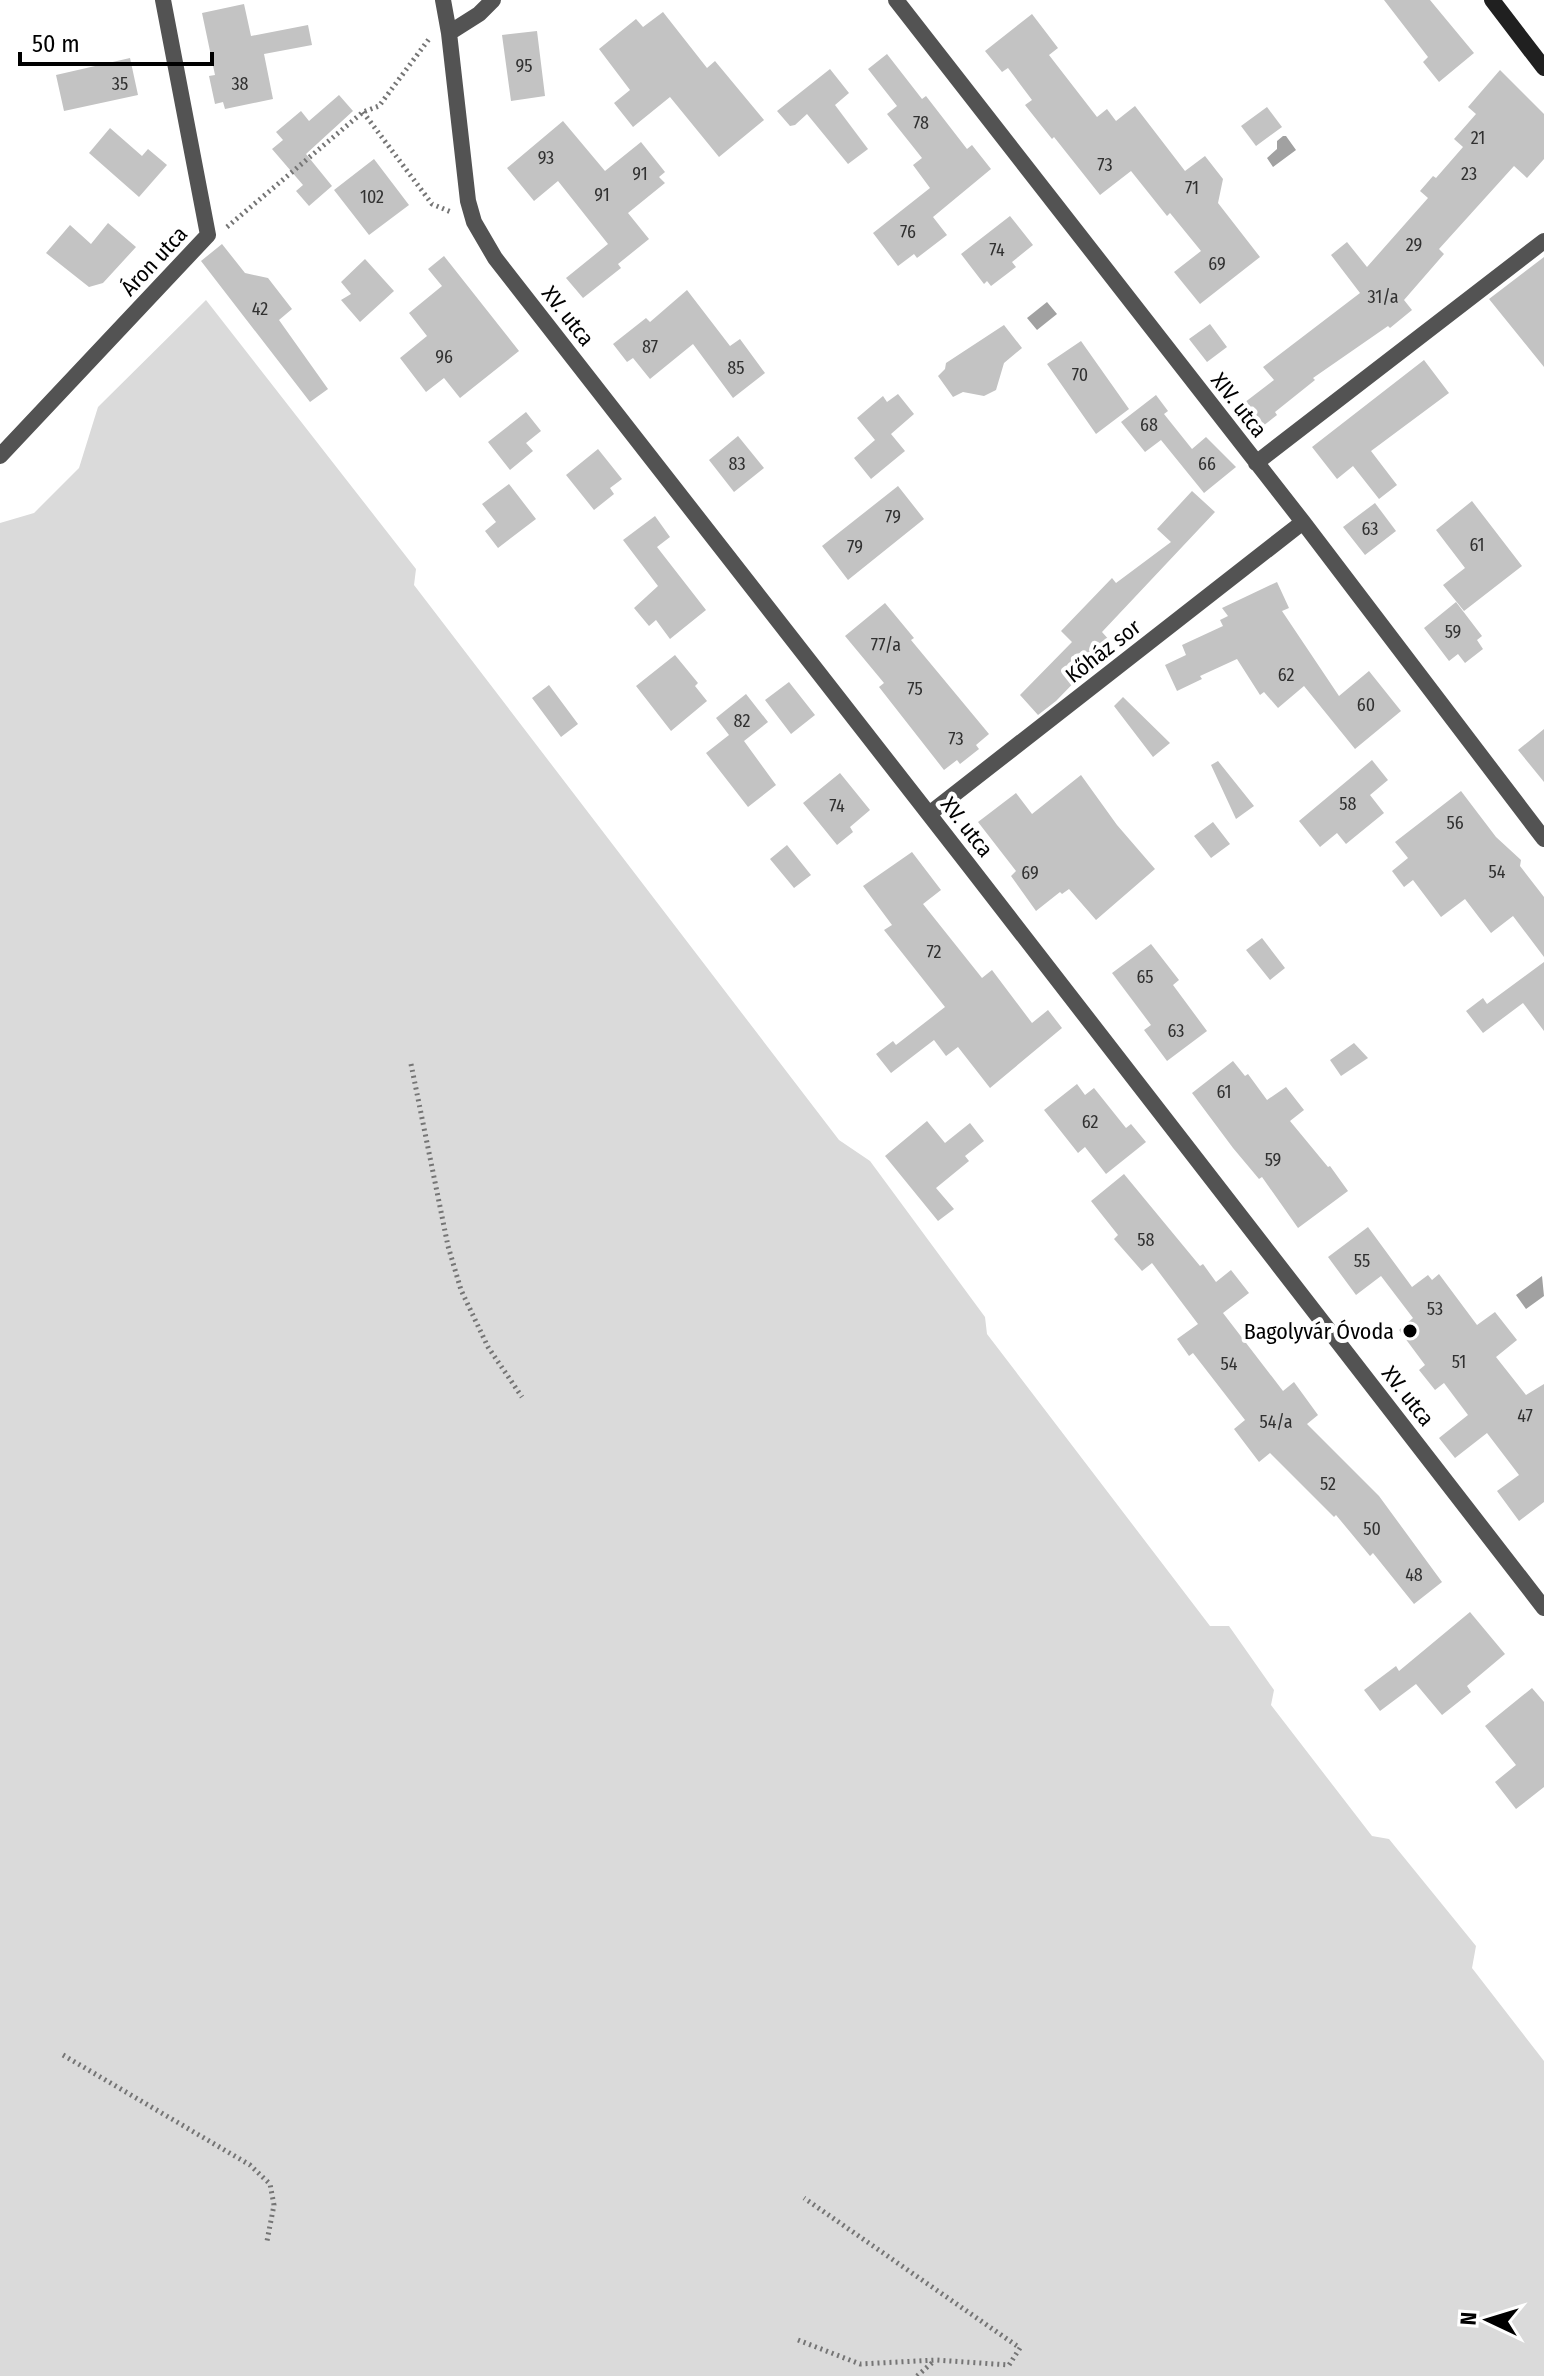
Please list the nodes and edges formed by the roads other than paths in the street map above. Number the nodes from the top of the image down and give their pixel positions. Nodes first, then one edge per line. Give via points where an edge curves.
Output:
1 (163, 0) edge
2 (443, 0) edge
3 (493, 0) edge
4 (896, 0) edge
5 (1492, 0) edge
6 (449, 33) junction
7 (1542, 62) edge
8 (1544, 241) edge
9 (0, 456) edge
10 (1256, 463) junction
11 (1303, 522) junction
12 (929, 814) junction
13 (1544, 839) edge
14 (1544, 1608) edge

1 - 9 street, Áron utca via 208,235
2 - 6 street, XV. utca
3 - 6 street
4 - 10 street, XIV. utca
5 - 7 street
6 - 12 street, XV. utca via 468,201 495,258
8 - 10 street
10 - 11 street, XIV. utca
11 - 12 street, Kőház sor
11 - 13 street, XIV. utca
12 - 14 street, XV. utca

